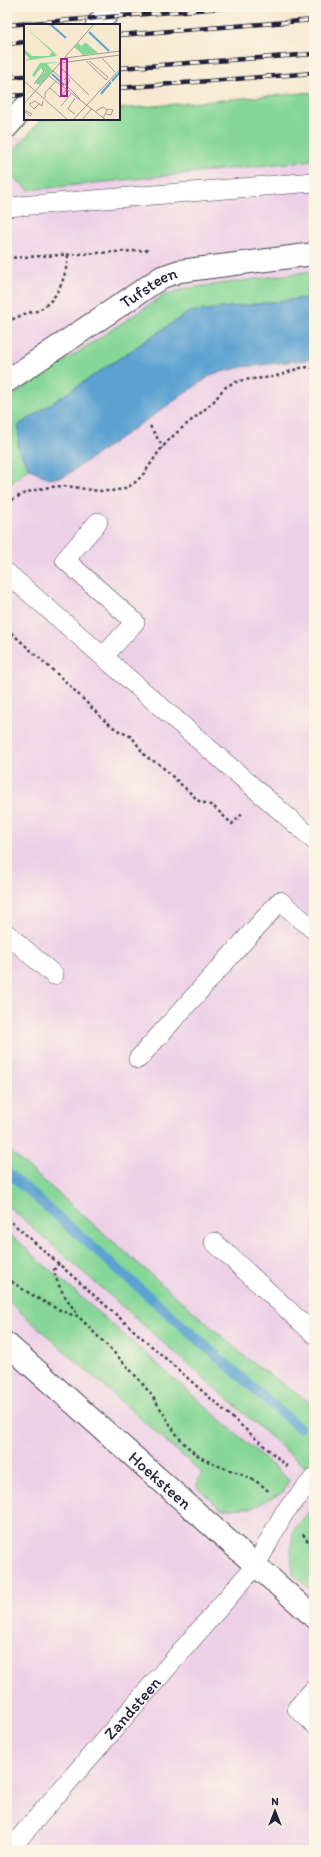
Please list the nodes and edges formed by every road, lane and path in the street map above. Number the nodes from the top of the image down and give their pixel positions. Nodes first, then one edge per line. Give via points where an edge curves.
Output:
1 (113, 7) edge
2 (98, 24) edge
3 (24, 108) edge
4 (7, 127) edge
5 (314, 182) edge
6 (7, 207) edge
7 (314, 254) edge
8 (68, 255) dead end
9 (7, 322) edge
10 (314, 369) edge
11 (7, 381) edge
12 (150, 426) dead end
13 (163, 446) junction
14 (7, 503) edge
15 (98, 522) dead end
16 (7, 573) edge
17 (7, 629) edge
18 (104, 656) junction
19 (247, 810) dead end
20 (314, 840) edge
21 (314, 930) edge
22 (7, 934) edge
23 (54, 975) dead end
24 (138, 1059) dead end
25 (7, 1218) edge
26 (214, 1242) dead end
27 (58, 1263) junction
28 (7, 1278) edge
29 (78, 1316) junction
30 (313, 1332) edge
31 (7, 1344) edge
32 (311, 1481) edge
33 (284, 1513) junction
34 (314, 1550) edge
35 (256, 1565) junction
36 (314, 1617) edge
37 (314, 1689) edge
38 (314, 1724) edge
39 (9, 1850) edge

1 - 2 street
3 - 4 street
5 - 6 lane
7 - 11 street, Tufsteen via 180,271 162,277
8 - 9 path via 62,284 52,300 38,310
10 - 13 path via 300,368 276,376 246,379 227,386 215,400
12 - 13 path
13 - 14 path via 138,481 125,488 92,491 54,487 33,491
15 - 18 lane via 65,560 135,622
16 - 18 lane
17 - 19 path via 104,720 132,737 146,757 158,764 199,801 213,806 232,824
18 - 20 lane
21 - 24 lane via 280,902
22 - 23 lane
25 - 27 path
26 - 30 lane
27 - 29 path via 54,1270 55,1278
27 - 32 path
28 - 29 path via 42,1300
29 - 33 path via 138,1378 182,1441 205,1461 251,1477 262,1484
31 - 35 street, Hoeksteen
32 - 33 lane, Zandsteen
33 - 34 path
33 - 35 lane, Zandsteen
35 - 36 street, Hoeksteen
35 - 39 lane, Zandsteen
37 - 38 lane via 297,1708

